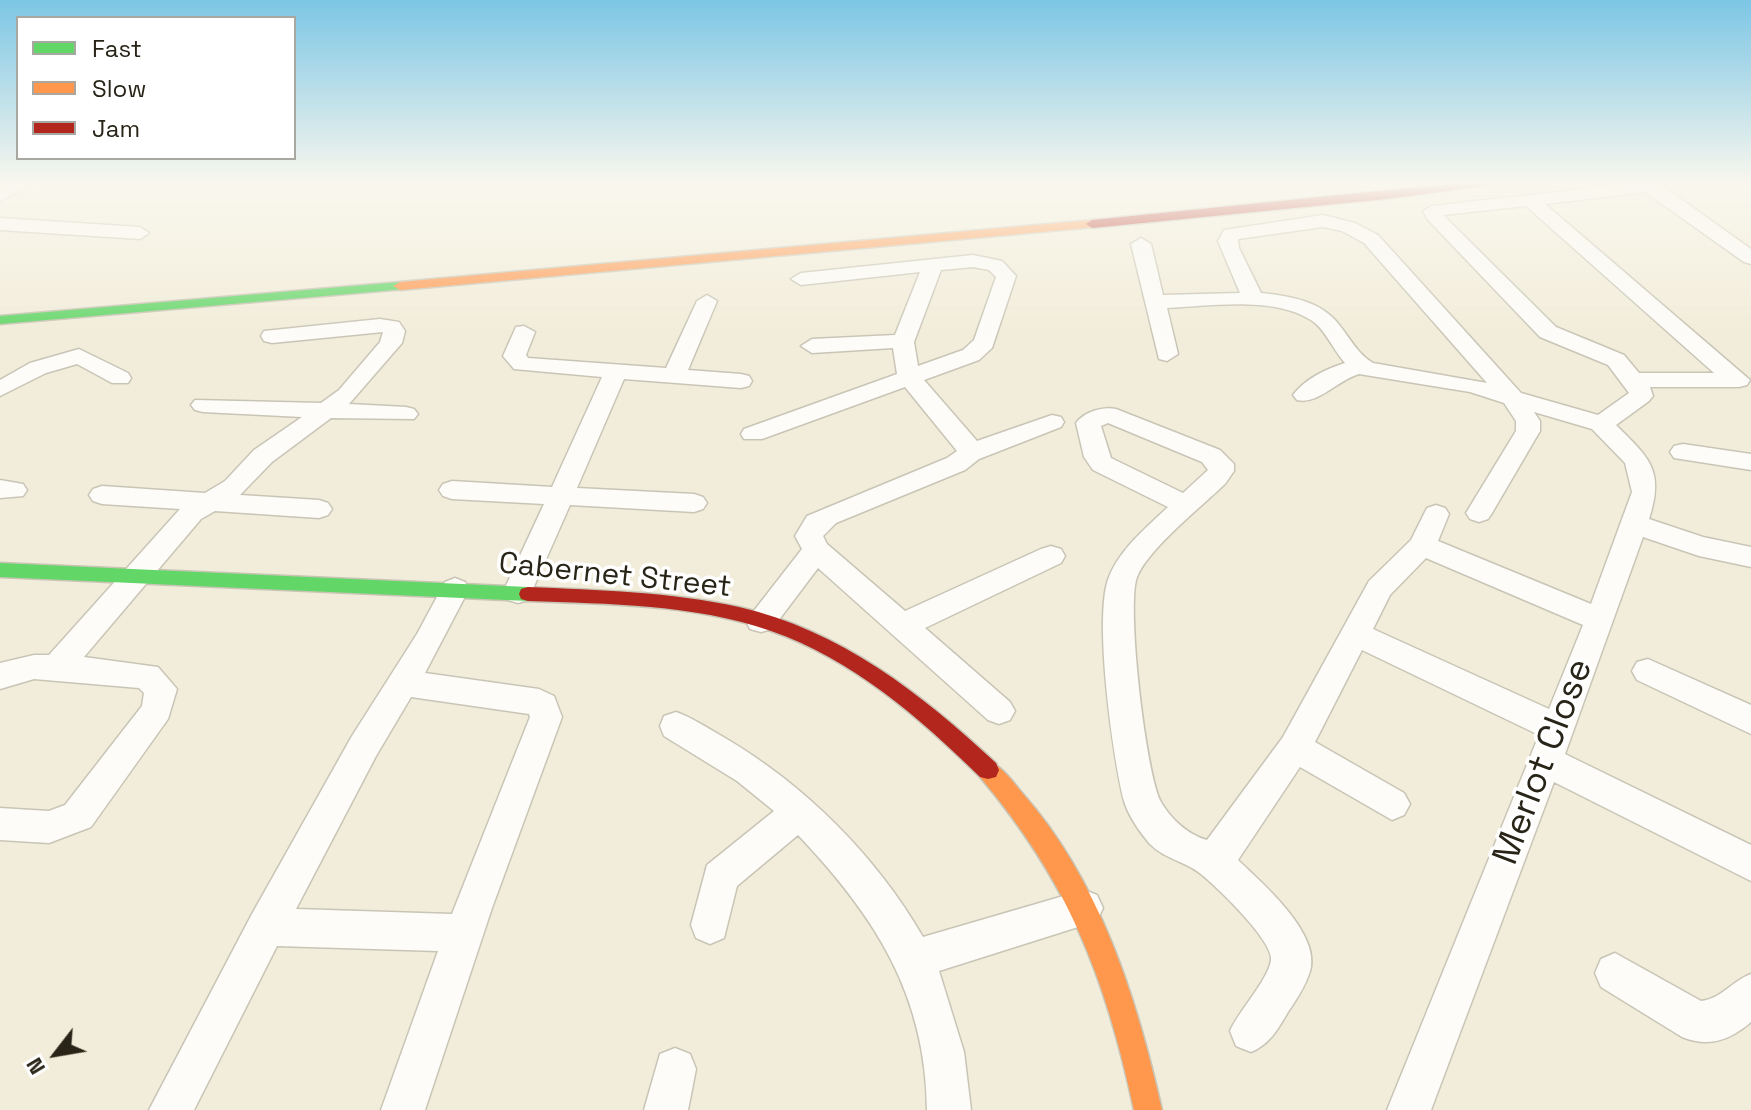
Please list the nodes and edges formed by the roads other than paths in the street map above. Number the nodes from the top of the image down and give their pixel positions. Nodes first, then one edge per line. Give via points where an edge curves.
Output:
1 (976, 235) edge
2 (1231, 235) edge
3 (1363, 235) edge
4 (1453, 235) edge
5 (1571, 235) edge
6 (1719, 235) edge
7 (1141, 244) dead end
8 (1751, 258) edge
9 (933, 265) junction
10 (801, 279) dead end
11 (1254, 300) junction
12 (707, 301) dead end
13 (1155, 302) junction
14 (0, 320) edge
15 (524, 332) dead end
16 (272, 336) dead end
17 (903, 342) junction
18 (812, 346) dead end
19 (1167, 354) dead end
20 (1359, 366) junction
21 (616, 372) junction
22 (674, 376) junction
23 (909, 377) junction
24 (120, 378) dead end
25 (1634, 380) junction
26 (741, 381) dead end
27 (1742, 381) edge
28 (0, 389) edge
29 (1305, 395) dead end
30 (1513, 398) junction
31 (203, 405) dead end
32 (324, 410) junction
33 (406, 414) dead end
34 (1052, 422) dead end
35 (1601, 424) junction
36 (753, 434) dead end
37 (1683, 452) dead end
38 (970, 453) junction
39 (1751, 462) edge
40 (452, 490) dead end
41 (102, 495) dead end
42 (561, 495) junction
43 (210, 502) junction
44 (694, 503) dead end
45 (1187, 506) junction
46 (319, 509) dead end
47 (1479, 513) dead end
48 (1436, 514) dead end
49 (1633, 523) junction
50 (1422, 545) junction
51 (816, 550) junction
52 (1051, 556) dead end
53 (1751, 557) edge
54 (0, 570) edge
55 (134, 577) junction
56 (455, 589) junction
57 (518, 592) junction
58 (1600, 620) junction
59 (761, 621) junction
60 (903, 625) junction
61 (1355, 634) junction
62 (57, 667) junction
63 (1648, 671) dead end
64 (0, 676) edge
65 (404, 683) junction
66 (999, 711) dead end
67 (1751, 720) edge
68 (676, 726) dead end
69 (1550, 744) junction
70 (1295, 747) junction
71 (1392, 804) dead end
72 (798, 813) junction
73 (0, 824) edge
74 (1210, 858) junction
75 (1751, 864) edge
76 (1084, 908) junction
77 (710, 925) dead end
78 (266, 927) junction
79 (465, 933) junction
80 (914, 959) junction
81 (1615, 973) dead end
82 (1751, 994) edge
83 (1251, 1031) dead end
84 (675, 1069) dead end
85 (171, 1110) edge
86 (403, 1110) edge
87 (666, 1110) edge
88 (949, 1110) edge
89 (1148, 1110) edge
90 (1409, 1110) edge

1 - 14 street
2 - 11 street via 1229,248
3 - 30 street
4 - 25 street via 1548,332 1616,360
5 - 27 street
6 - 8 street
7 - 13 street
9 - 10 street
9 - 17 street
9 - 23 street via 984,262 1006,276 979,349
11 - 13 street
11 - 20 street via 1311,310 1329,324
12 - 22 street
13 - 19 street
15 - 21 street via 514,356 522,364
16 - 32 street via 380,325 394,331 391,343 347,395
17 - 18 street
17 - 23 street
20 - 29 street via 1334,374
20 - 30 street
21 - 22 street
21 - 42 street
22 - 26 street
23 - 36 street
23 - 38 street
24 - 28 street via 79,356 38,368
25 - 27 street
25 - 35 street via 1641,396
30 - 35 street
30 - 47 street via 1528,421 1528,431
31 - 32 street
32 - 33 street
32 - 43 street
34 - 38 street
35 - 49 street, Merlot Close via 1637,460 1645,492
37 - 39 street
38 - 51 street via 956,464 826,517 809,536
40 - 42 street
41 - 43 street
42 - 44 street
42 - 57 street
43 - 46 street
43 - 55 street via 192,513
45 - 45 street via 1216,478 1221,464 1108,414 1088,423 1102,464
45 - 74 street via 1122,577 1115,610 1142,802 1170,840 1189,853
48 - 50 street
49 - 53 street
49 - 58 street, Merlot Close
50 - 58 street
50 - 61 street via 1379,588
51 - 59 street
51 - 60 street
52 - 60 street
54 - 55 street, Cabernet Street
55 - 56 street, Cabernet Street
55 - 62 street
56 - 57 street, Cabernet Street
56 - 65 street
57 - 59 street, Cabernet Street via 677,604
58 - 69 street, Merlot Close
59 - 76 street, Cabernet Street via 853,660 951,736 1028,821
60 - 66 street
61 - 69 street
61 - 70 street
62 - 64 street
62 - 73 street via 147,676 161,689 162,698 78,816 49,827
63 - 67 street
65 - 78 street
65 - 79 street via 539,702 545,709
68 - 72 street via 762,780
69 - 75 street
69 - 90 street, Merlot Close
70 - 71 street
70 - 74 street via 1224,850
72 - 77 street via 720,877
72 - 80 street via 868,889
74 - 83 street via 1289,946 1291,967
76 - 80 street
76 - 89 street, Cabernet Street via 1110,967
78 - 79 street
78 - 85 street
79 - 86 street
80 - 88 street via 944,1057
81 - 82 street via 1697,1022 1722,1020
84 - 87 street

